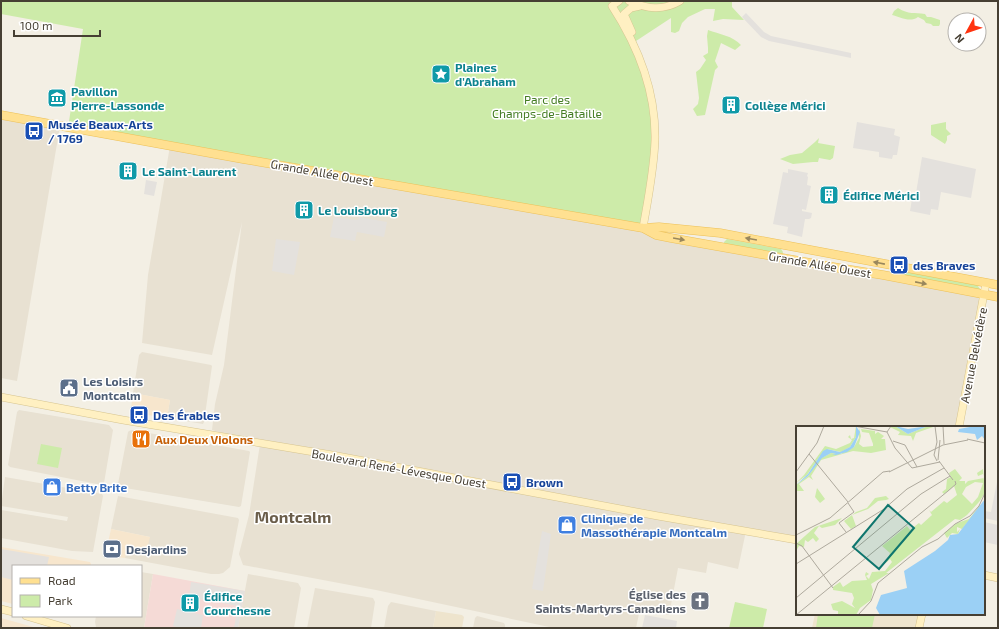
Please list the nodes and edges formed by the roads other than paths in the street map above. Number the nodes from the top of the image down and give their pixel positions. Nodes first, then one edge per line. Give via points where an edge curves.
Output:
1 (619, 1) edge
2 (629, 1) edge
3 (680, 1) edge
4 (640, 6) junction
5 (637, 51) junction
6 (1, 115) edge
7 (643, 228) junction
8 (986, 283) junction
9 (998, 285) edge
10 (984, 295) junction
11 (998, 297) edge
12 (1, 397) edge
13 (959, 426) edge
14 (796, 540) edge
15 (985, 575) edge
16 (998, 578) edge
17 (1, 609) edge
18 (12, 612) edge
19 (922, 615) edge
20 (29, 617) edge
21 (67, 628) edge
22 (919, 628) edge

1 - 5 main road via 612,6
2 - 4 main road
3 - 4 main road via 667,7
4 - 5 main road via 631,8 624,14
5 - 7 main road via 650,94 655,139
6 - 7 main road, Grande Allée Ouest
8 -> 7 main road, Grande Allée Ouest via 720,233 659,227
7 -> 10 main road, Grande Allée Ouest via 656,235
8 - 9 main road, Grande Allée Ouest
8 - 10 main road, Avenue Belvédère
10 - 11 main road, Grande Allée Ouest
10 - 13 main road, Avenue Belvédère
12 - 14 main road, Boulevard René-Lévesque Ouest
15 - 16 main road
17 - 18 main road
19 - 22 main road
20 - 21 main road

